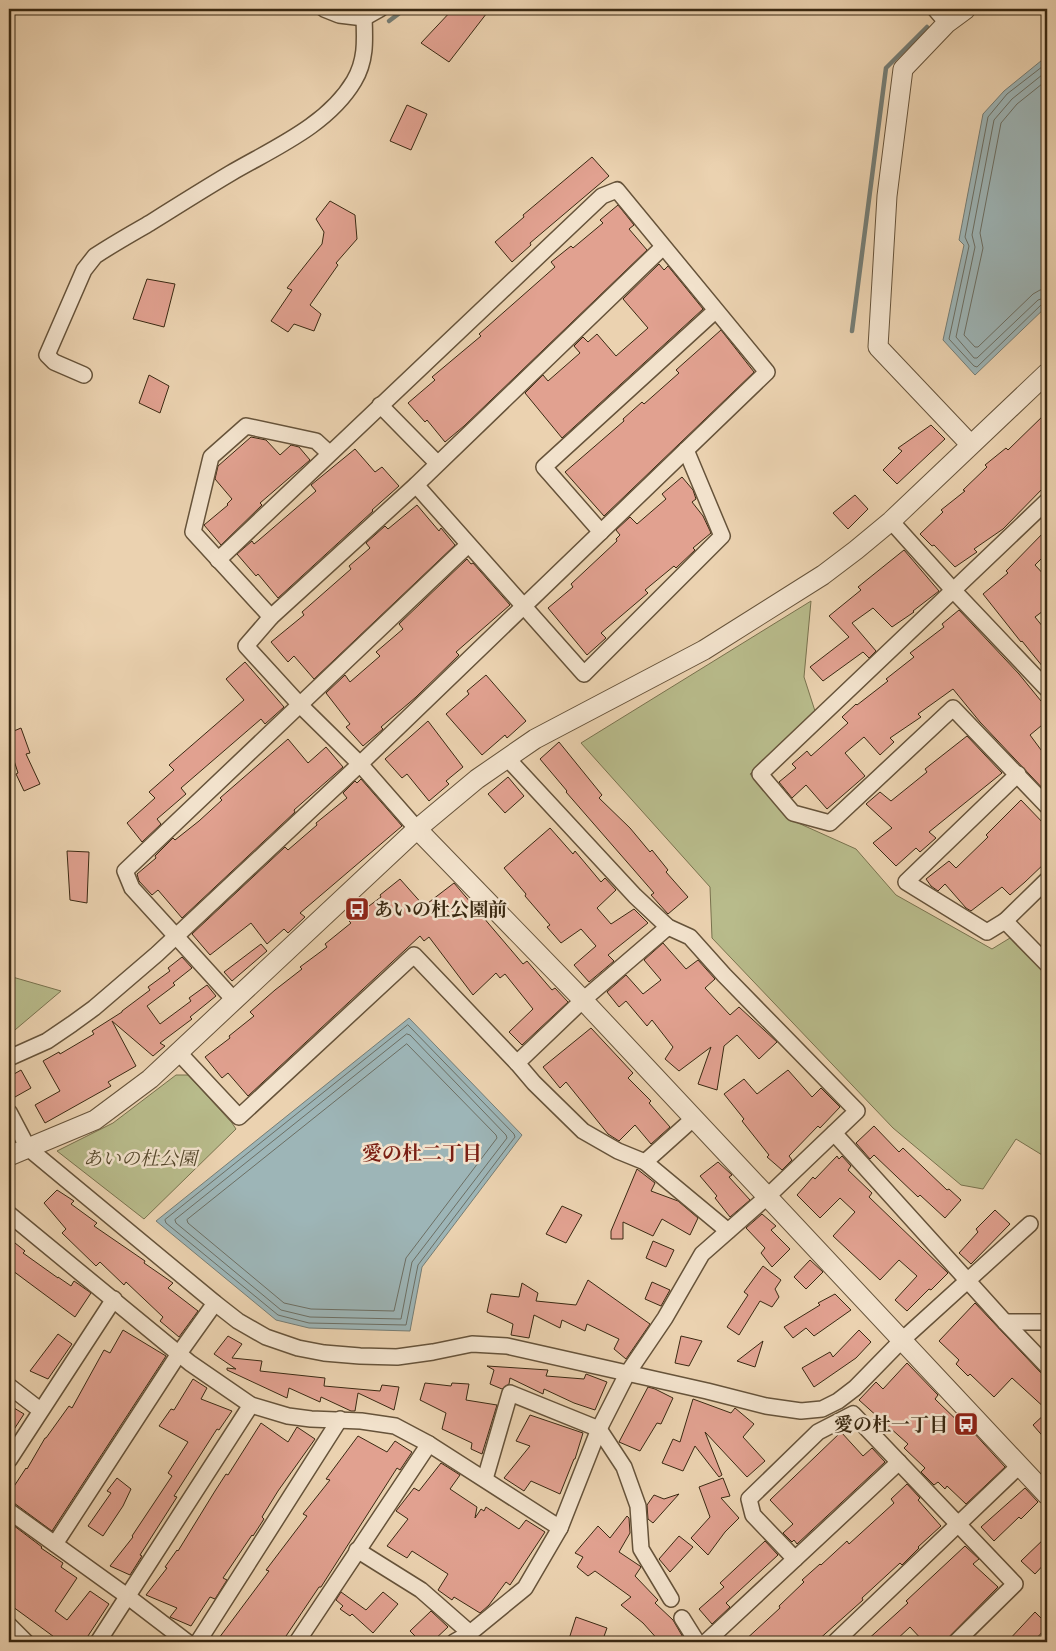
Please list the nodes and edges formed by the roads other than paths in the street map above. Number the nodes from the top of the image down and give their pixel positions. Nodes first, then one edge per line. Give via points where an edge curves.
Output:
1 (324, 9) edge
2 (380, 9) edge
3 (935, 9) edge
4 (966, 9) edge
5 (364, 18) junction
6 (947, 23) junction
7 (663, 246) junction
8 (715, 311) junction
9 (1047, 373) edge
10 (84, 376) dead end
11 (380, 405) junction
12 (970, 444) junction
13 (686, 450) junction
14 (329, 453) junction
15 (437, 463) junction
16 (416, 485) junction
17 (1047, 501) edge
18 (890, 521) junction
19 (601, 532) junction
20 (468, 545) junction
21 (218, 560) junction
22 (953, 590) junction
23 (524, 606) junction
24 (271, 618) junction
25 (1047, 689) edge
26 (300, 704) junction
27 (507, 758) junction
28 (360, 764) junction
29 (1018, 774) junction
30 (1047, 806) edge
31 (417, 828) junction
32 (1047, 880) edge
33 (1006, 921) junction
34 (668, 927) junction
35 (175, 936) junction
36 (1047, 964) edge
37 (582, 1000) junction
38 (235, 1001) junction
39 (179, 1053) junction
40 (9, 1058) edge
41 (517, 1063) junction
42 (9, 1112) edge
43 (694, 1118) junction
44 (834, 1133) junction
45 (28, 1148) junction
46 (9, 1156) edge
47 (645, 1162) junction
48 (768, 1196) junction
49 (9, 1214) edge
50 (1030, 1224) dead end
51 (728, 1231) junction
52 (967, 1280) junction
53 (114, 1299) junction
54 (215, 1303) junction
55 (1004, 1322) junction
56 (1047, 1322) edge
57 (901, 1341) junction
58 (180, 1352) junction
59 (1047, 1366) edge
60 (627, 1374) junction
61 (9, 1386) edge
62 (250, 1405) junction
63 (40, 1410) junction
64 (340, 1419) junction
65 (599, 1429) junction
66 (429, 1444) junction
67 (9, 1460) edge
68 (899, 1462) junction
69 (1019, 1466) junction
70 (485, 1479) junction
71 (1047, 1495) edge
72 (9, 1511) edge
73 (958, 1523) junction
74 (560, 1528) junction
75 (55, 1544) junction
76 (357, 1550) junction
77 (795, 1559) junction
78 (127, 1596) junction
79 (671, 1600) dead end
80 (682, 1618) dead end
81 (9, 1625) edge
82 (470, 1633) junction
83 (26, 1642) edge
84 (98, 1642) edge
85 (187, 1642) edge
86 (198, 1642) edge
87 (297, 1642) edge
88 (454, 1642) edge
89 (697, 1642) edge
90 (706, 1642) edge
91 (835, 1642) edge
92 (956, 1642) edge

1 - 5 street via 339,15
2 - 5 street
3 - 6 street
4 - 6 street
5 - 10 street via 366,42 363,62 342,98 327,112 308,129 95,256 84,270 47,355 54,362
6 - 12 street via 903,69 887,196 878,347
7 - 8 street
7 - 11 street via 617,190 602,196
7 - 15 street
8 - 13 street via 767,372
8 - 19 street via 544,467
9 - 12 street
11 - 14 street
11 - 15 street
12 - 18 street
13 - 19 street
13 - 23 street via 722,536 584,674
14 - 21 street
14 - 21 street via 316,441 246,426 211,457 193,532
15 - 16 street
16 - 20 street
16 - 24 street
17 - 22 street
18 - 22 street
18 - 27 street via 824,574 704,650 535,739
19 - 23 street
20 - 23 street
20 - 26 street
21 - 24 street
22 - 25 street
22 - 29 street via 760,774 793,812 830,824 953,708
23 - 28 street
24 - 26 street via 246,646
26 - 28 street
26 - 35 street via 125,871 132,888
27 - 31 street via 477,778
27 - 34 street via 635,896
28 - 31 street
28 - 35 street
29 - 30 street
29 - 33 street via 906,882 987,932
31 - 37 street
31 - 38 street
32 - 33 street
33 - 36 street
34 - 37 street
34 - 44 street via 690,937 857,1111
35 - 38 street
35 - 40 street via 94,1008 47,1041
37 - 41 street
37 - 43 street
38 - 39 street
39 - 41 street via 239,1117 414,955
39 - 45 street via 95,1120
41 - 47 street via 583,1131
42 - 45 street
43 - 47 street
43 - 48 street
44 - 48 street
44 - 52 street
45 - 46 street
45 - 54 street
47 - 51 street
48 - 51 street
48 - 57 street
49 - 53 street
50 - 52 street
51 - 60 street via 702,1254 665,1318
52 - 55 street
52 - 57 street
53 - 58 street
53 - 63 street
54 - 58 street
54 - 60 street via 266,1337 324,1353 397,1357 472,1344 506,1346
55 - 56 street
55 - 59 street
57 - 60 street via 855,1388 822,1409 801,1411 766,1406
57 - 69 street
58 - 62 street via 190,1363
58 - 75 street
60 - 65 street
61 - 63 street
62 - 64 street via 288,1416
62 - 78 street
63 - 67 street
64 - 66 street via 396,1426
64 - 86 street
65 - 70 street via 510,1393
65 - 74 street
65 - 79 street via 624,1467 638,1506 641,1549
66 - 70 street
66 - 76 street
68 - 73 street
68 - 77 street
68 - 77 street via 853,1414 818,1432 749,1499 753,1515
69 - 71 street
69 - 73 street
70 - 74 street
72 - 75 street
73 - 91 street
73 - 92 street via 1015,1584
74 - 82 street via 525,1588
75 - 78 street
76 - 82 street via 422,1590
76 - 87 street
77 - 90 street
78 - 84 street
78 - 85 street
80 - 89 street
81 - 83 street
82 - 88 street

